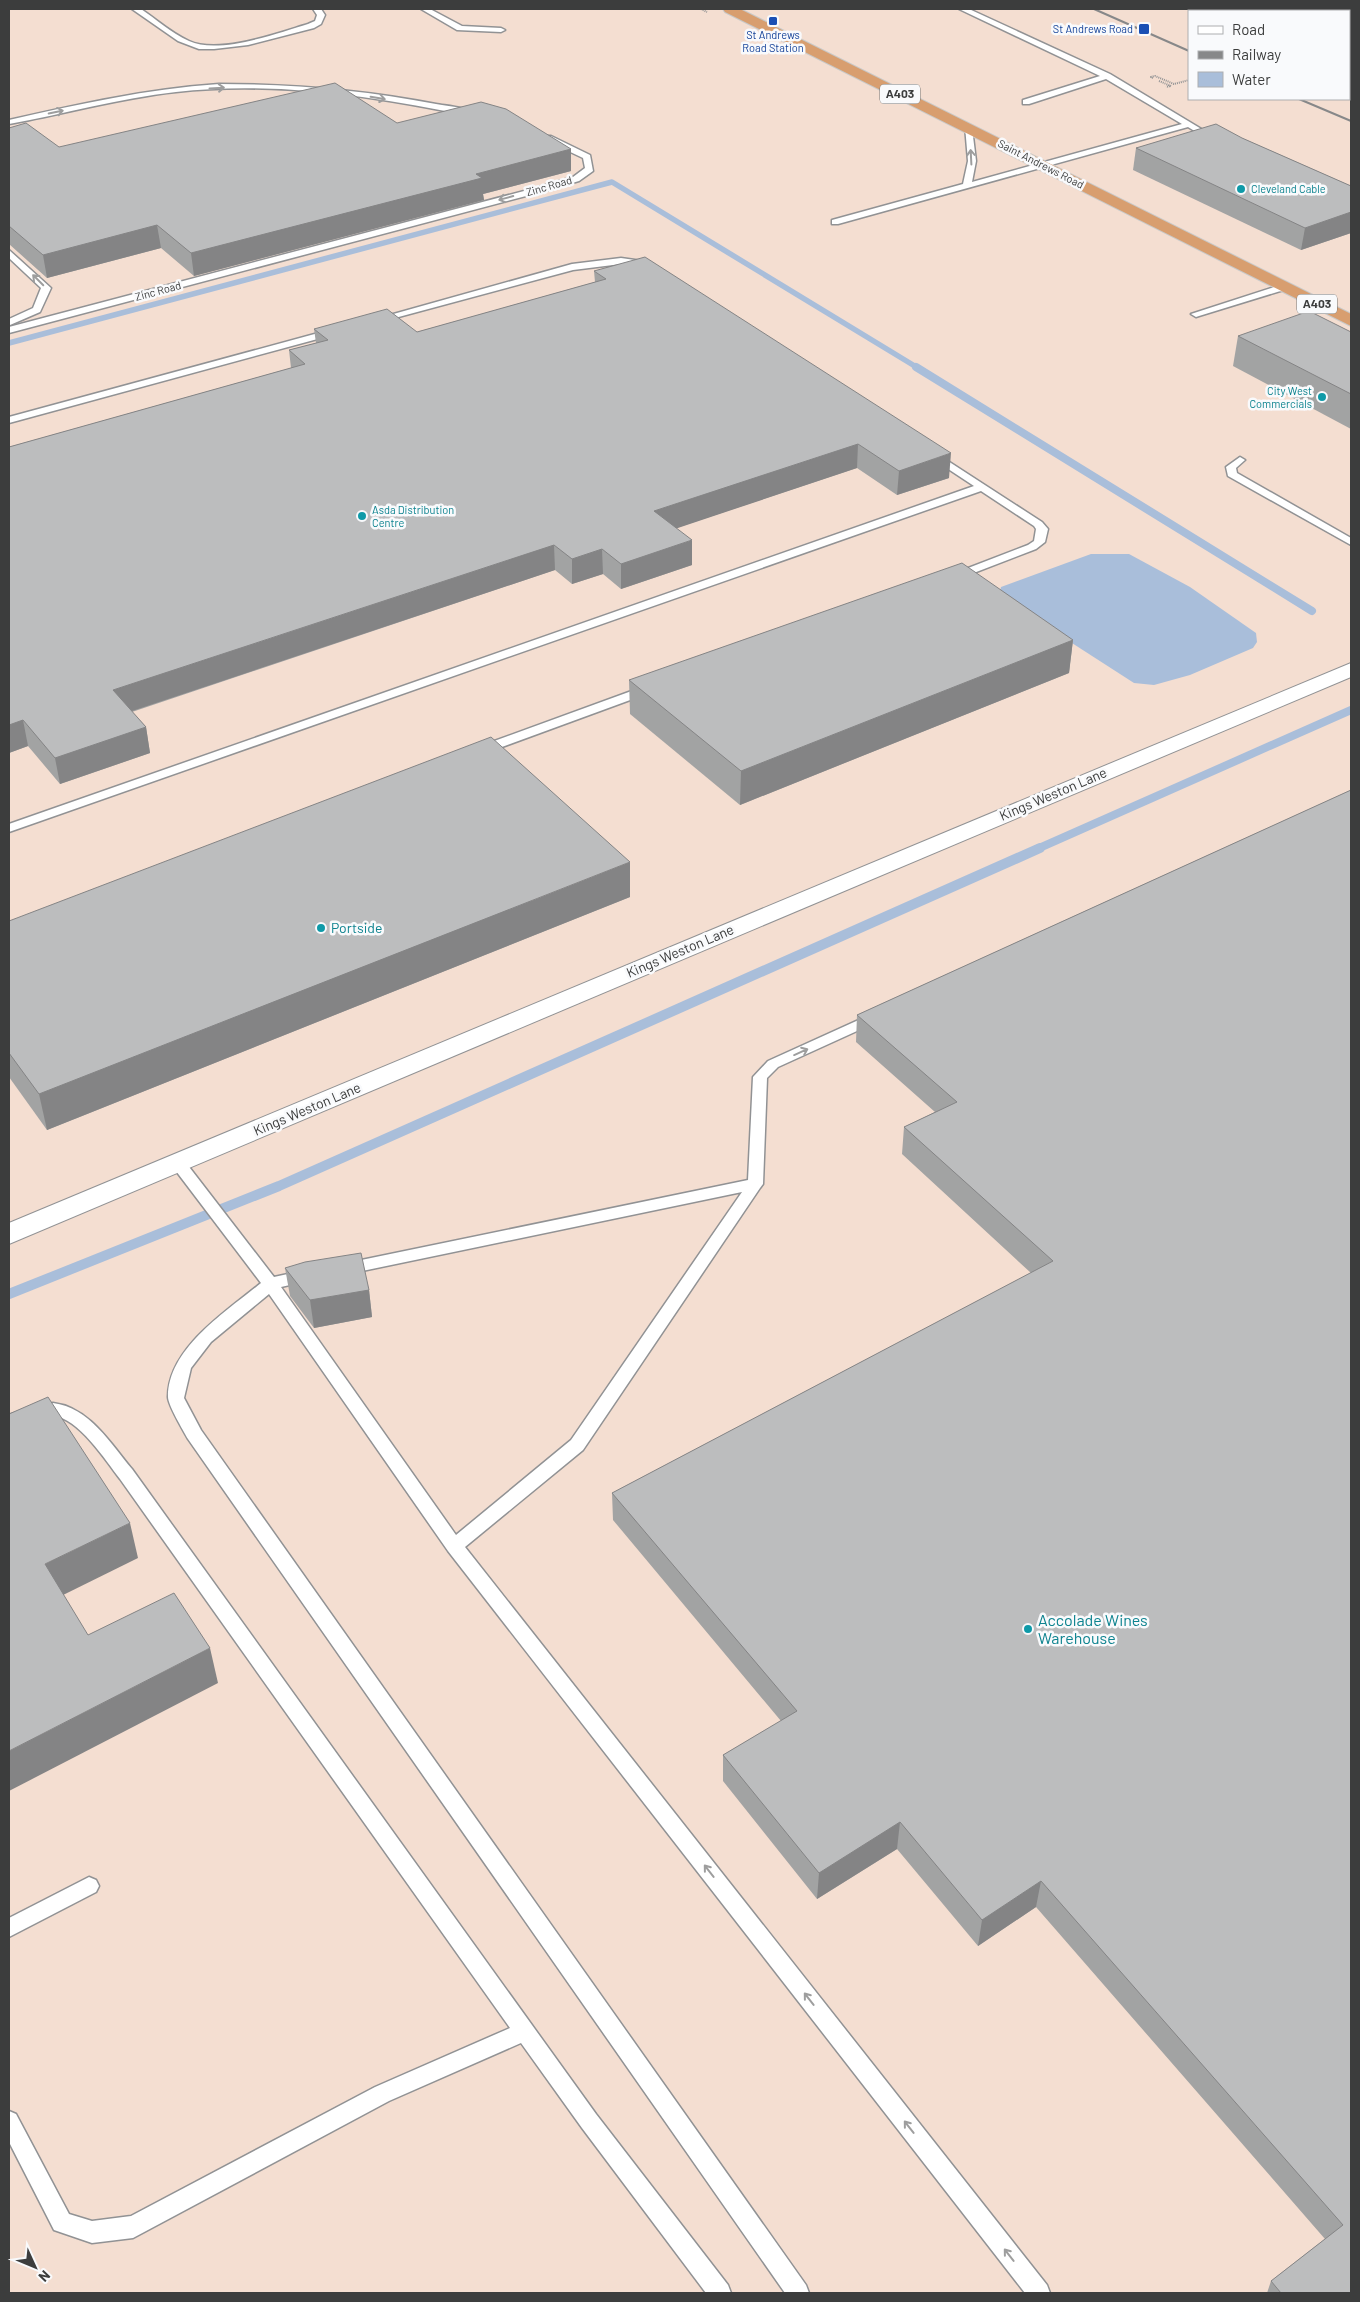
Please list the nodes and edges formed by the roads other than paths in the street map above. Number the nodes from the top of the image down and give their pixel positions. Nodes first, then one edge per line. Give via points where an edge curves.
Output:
1 (136, 9) edge
2 (317, 9) edge
3 (425, 9) edge
4 (730, 9) edge
5 (963, 9) edge
6 (501, 30) dead end
7 (1106, 76) junction
8 (1026, 102) dead end
9 (482, 116) edge
10 (9, 122) edge
11 (1188, 124) junction
12 (968, 128) junction
13 (543, 135) edge
14 (1218, 142) edge
15 (1042, 164) junction
16 (967, 185) junction
17 (835, 222) dead end
18 (9, 253) edge
19 (656, 269) edge
20 (1284, 287) junction
21 (1196, 314) dead end
22 (1351, 321) edge
23 (9, 323) edge
24 (362, 324) edge
25 (343, 329) edge
26 (9, 330) edge
27 (9, 420) edge
28 (926, 449) edge
29 (1240, 460) dead end
30 (983, 487) junction
31 (1351, 542) edge
32 (940, 582) edge
33 (1351, 669) edge
34 (662, 684) edge
35 (466, 756) edge
36 (9, 828) edge
37 (890, 1011) edge
38 (178, 1163) junction
39 (755, 1184) junction
40 (9, 1234) edge
41 (270, 1284) junction
42 (9, 1422) edge
43 (454, 1546) junction
44 (89, 1886) dead end
45 (9, 1928) edge
46 (526, 2031) junction
47 (9, 2121) edge
48 (720, 2293) edge
49 (798, 2293) edge
50 (1039, 2293) edge

1 - 2 lane via 188,43 203,48 221,48 311,26 321,15
3 - 6 lane via 460,28
4 - 12 highway, Saint Andrews Road / A403
5 - 7 lane
7 - 8 lane
7 - 11 lane
10 -> 9 lane via 134,95 279,86 314,88
11 - 14 lane
11 - 15 lane
12 - 15 highway, Saint Andrews Road / A403
16 -> 12 lane via 972,161
13 -> 26 lane, Zinc Road via 587,157 590,169 576,179 542,189
15 - 16 lane
15 - 20 highway, Saint Andrews Road / A403
16 - 17 lane
23 -> 18 lane via 37,310 46,288
19 - 24 lane via 621,261 572,267
20 - 21 lane
20 - 22 highway, Saint Andrews Road / A403
25 - 27 lane
28 - 30 lane
29 - 31 lane via 1231,467 1232,474
30 - 32 lane via 1038,524 1042,536 1024,552
30 - 36 lane
33 - 38 street, Kings Weston Lane
34 - 35 lane
39 -> 37 lane via 760,1077 772,1064
38 - 40 street, Kings Weston Lane
38 - 41 lane
39 - 41 lane
39 - 43 lane via 577,1445
41 - 43 lane
41 - 49 lane via 205,1338 183,1366 176,1398 194,1434
42 - 46 lane via 24,1415 57,1410 84,1424 132,1482
50 -> 43 lane
44 - 45 lane
46 - 47 lane via 382,2094 133,2227 92,2232 62,2222
46 - 48 lane via 589,2121

